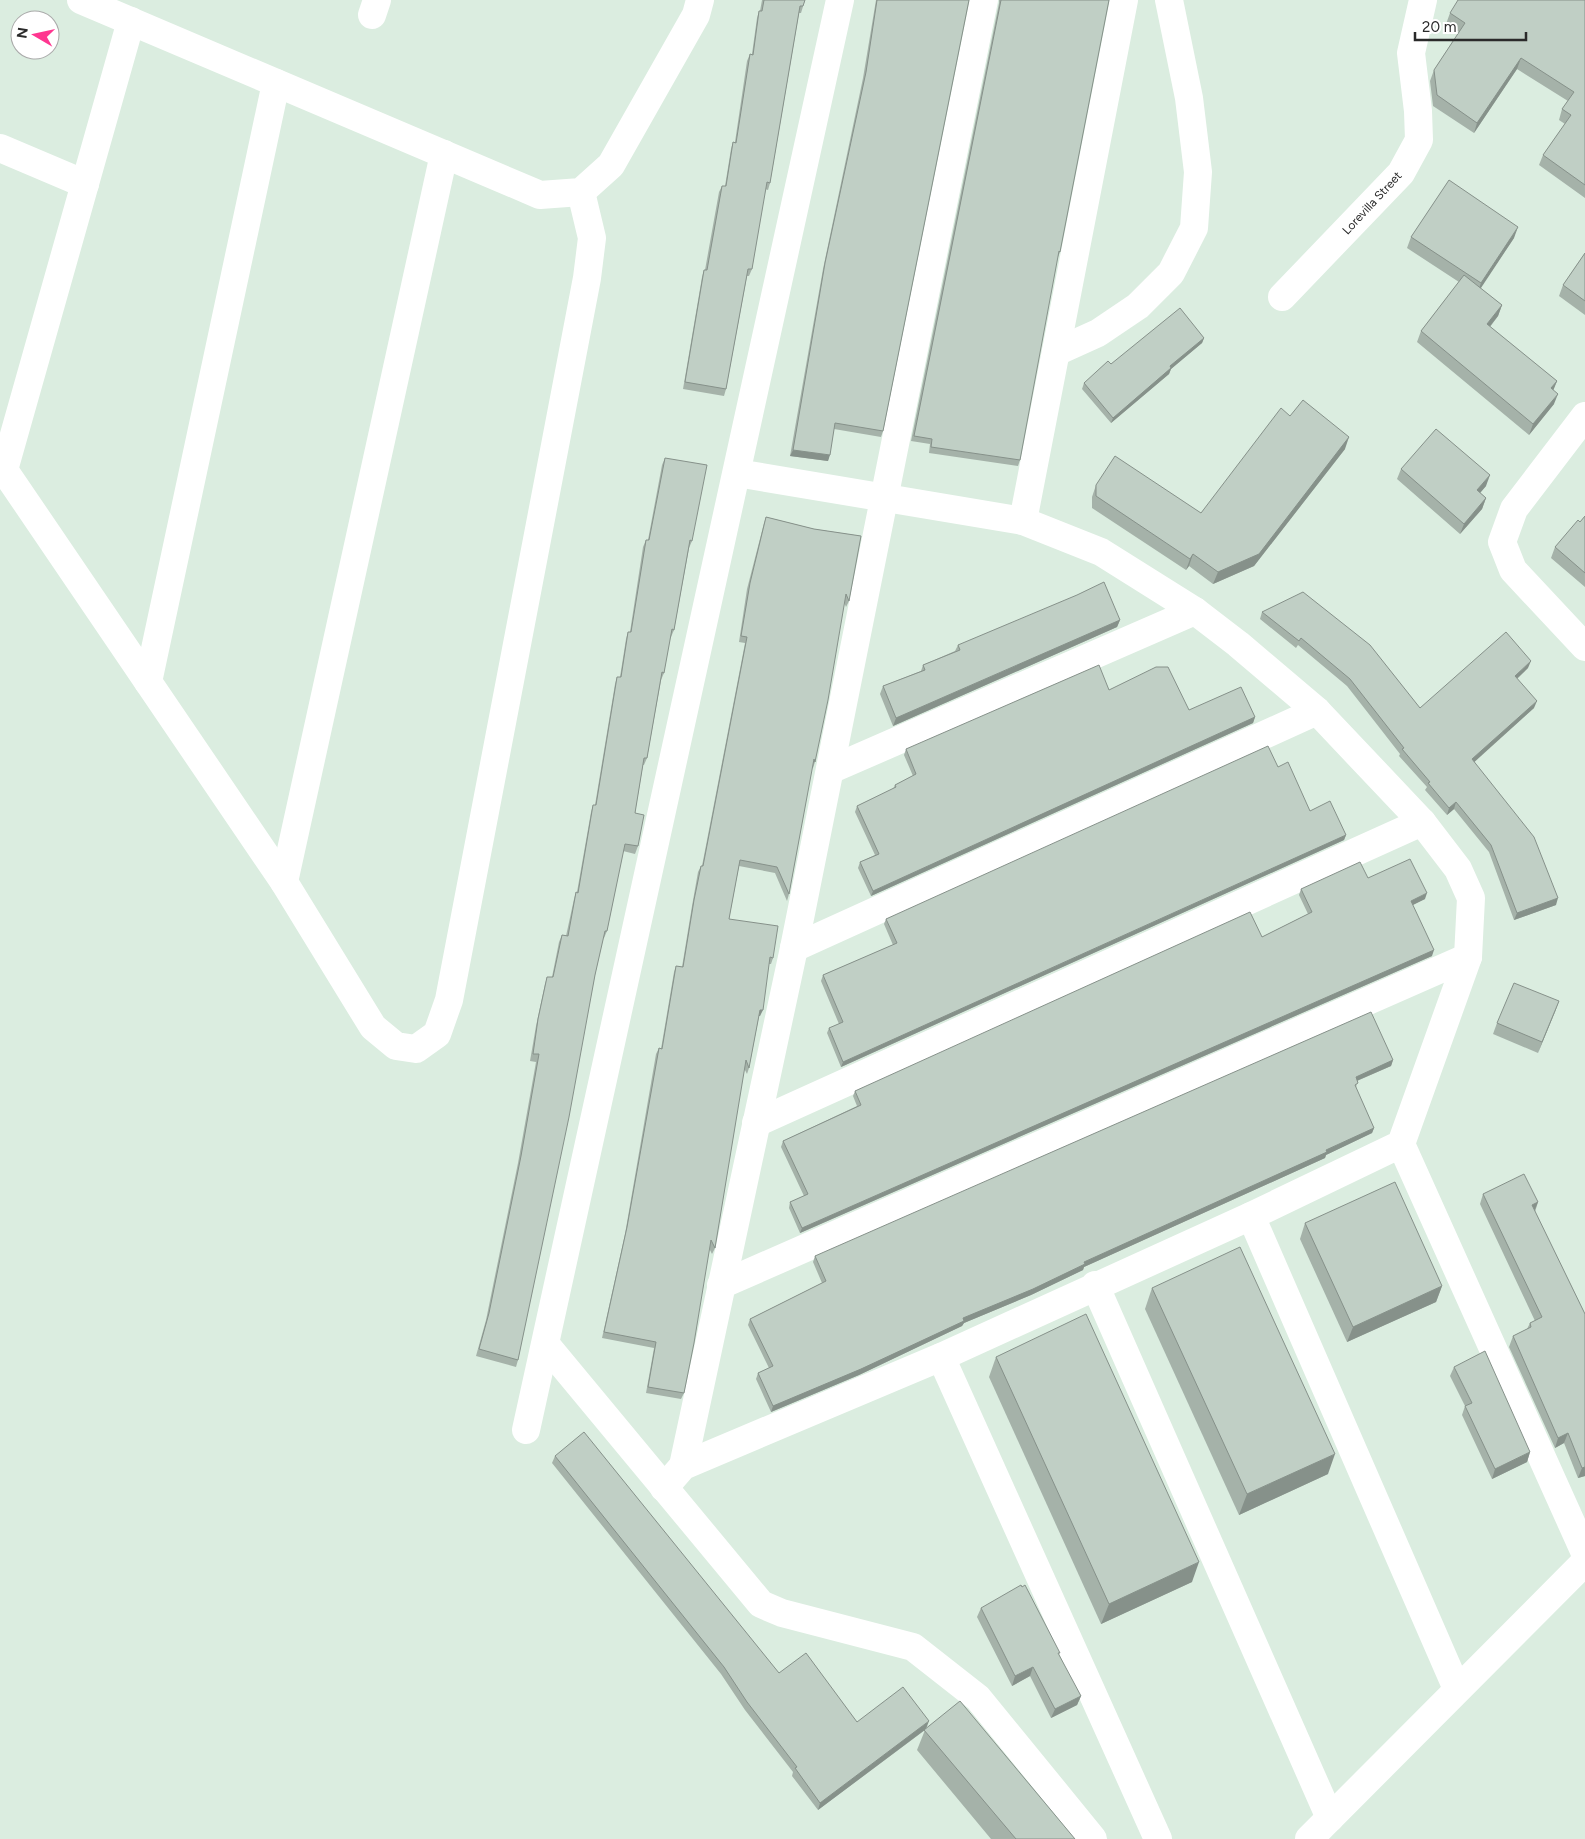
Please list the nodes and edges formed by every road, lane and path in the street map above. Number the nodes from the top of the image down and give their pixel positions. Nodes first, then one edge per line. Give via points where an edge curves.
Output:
1 (81, 0) edge
2 (700, 0) edge
3 (840, 0) edge
4 (984, 0) edge
5 (1124, 0) edge
6 (1169, 0) edge
7 (1423, 0) edge
8 (131, 21) junction
9 (276, 83) junction
10 (0, 148) edge
11 (444, 154) junction
12 (85, 184) junction
13 (581, 192) junction
14 (1282, 297) dead end
15 (1056, 352) junction
16 (1585, 416) edge
17 (2, 467) edge
18 (737, 473) junction
19 (884, 496) junction
20 (1023, 521) junction
21 (1195, 611) junction
22 (1585, 647) edge
23 (148, 682) junction
24 (1316, 711) junction
25 (830, 770) junction
26 (1422, 822) junction
27 (284, 882) junction
28 (794, 948) junction
29 (1468, 957) junction
30 (756, 1123) junction
31 (1401, 1144) junction
32 (1251, 1216) junction
33 (721, 1285) junction
34 (1095, 1285) junction
35 (547, 1346) junction
36 (941, 1357) junction
37 (526, 1430) dead end
38 (683, 1466) junction
39 (664, 1488) junction
40 (1585, 1553) edge
41 (1585, 1562) edge
42 (1457, 1689) junction
43 (1330, 1818) junction
44 (1093, 1839) edge
45 (1158, 1839) edge
46 (1309, 1839) edge

1 - 8 street
2 - 13 street via 696,15 611,165
3 - 18 street
4 - 19 street
5 - 15 street
6 - 15 street via 1189,98 1198,172 1194,228 1171,273 1138,306 1098,333
7 - 14 street, Lorevilla Street via 1411,53 1419,140 1401,173
8 - 9 street
8 - 12 street
9 - 11 street
9 - 23 street
10 - 12 street
11 - 13 street via 540,195
11 - 27 street
12 - 17 street
13 - 27 street via 592,238 587,278 449,1000 436,1034 416,1049 396,1046 373,1027
15 - 20 street
16 - 22 street via 1514,509 1502,542 1513,570
17 - 23 street
18 - 19 street
18 - 35 street
19 - 20 street
19 - 25 street
20 - 21 street via 1100,552
21 - 24 street
21 - 25 street
23 - 27 street
24 - 26 street
24 - 28 street
25 - 28 street
26 - 29 street via 1458,869 1471,898
26 - 30 street
28 - 30 street
29 - 31 street
29 - 33 street
30 - 33 street
31 - 32 street
31 - 40 street
32 - 34 street
32 - 42 street
33 - 38 street
34 - 36 street
34 - 43 street
35 - 37 street
35 - 39 street
36 - 38 street
36 - 45 street
38 - 39 street
39 - 44 street via 761,1604 782,1613 913,1647 978,1698
41 - 42 street
42 - 43 street
43 - 46 street

